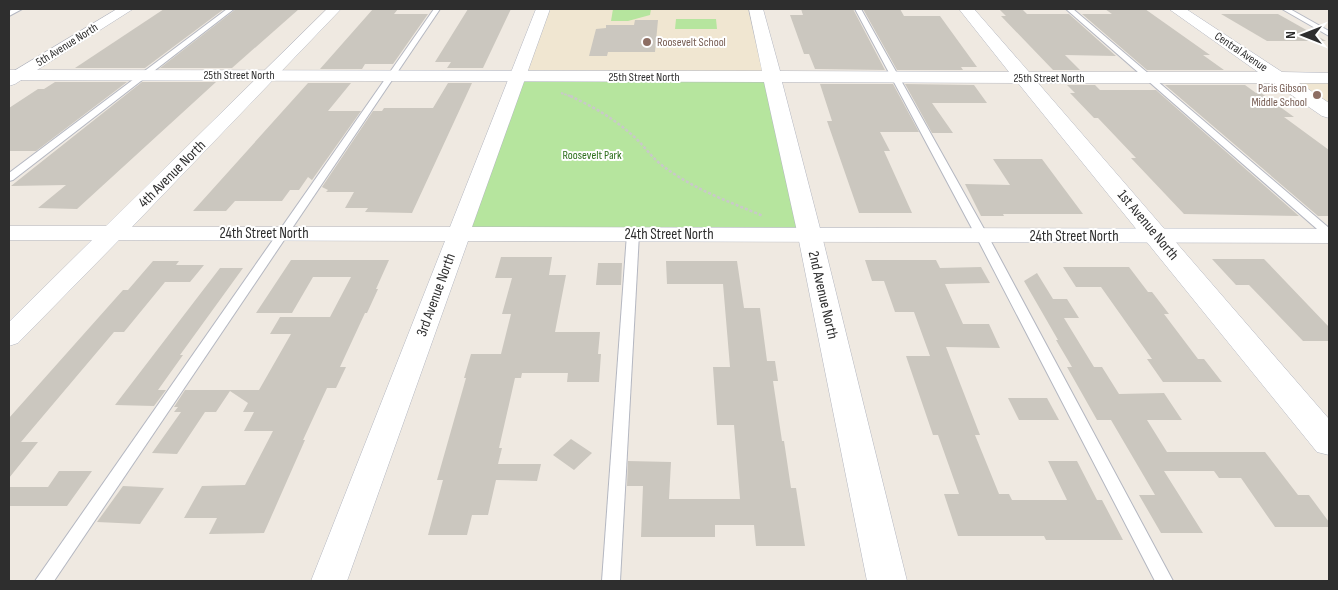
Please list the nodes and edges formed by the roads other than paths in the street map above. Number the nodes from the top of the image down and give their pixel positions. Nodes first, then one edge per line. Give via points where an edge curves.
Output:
1 (19, 9) edge
2 (126, 9) edge
3 (231, 9) edge
4 (334, 9) edge
5 (437, 9) edge
6 (543, 9) edge
7 (756, 9) edge
8 (858, 9) edge
9 (966, 9) edge
10 (1069, 9) edge
11 (1176, 9) edge
12 (1285, 9) edge
13 (9, 14) edge
14 (1329, 34) edge
15 (143, 75) junction
16 (270, 75) junction
17 (393, 76) junction
18 (518, 76) junction
19 (12, 77) edge
20 (771, 77) junction
21 (896, 78) junction
22 (1025, 78) junction
23 (1149, 78) junction
24 (1280, 78) junction
25 (1329, 78) edge
26 (1329, 112) edge
27 (9, 178) edge
28 (9, 233) edge
29 (113, 233) junction
30 (285, 233) junction
31 (459, 233) junction
32 (633, 234) junction
33 (1329, 235) edge
34 (810, 236) junction
35 (982, 236) junction
36 (1157, 236) junction
37 (9, 337) edge
38 (1329, 442) edge
39 (44, 581) edge
40 (329, 581) edge
41 (611, 581) edge
42 (887, 581) edge
43 (1164, 581) edge

1 - 13 lane
2 - 19 street, 5th Avenue North
3 - 15 lane
4 - 16 street, 4th Avenue North
5 - 17 lane
6 - 18 street, 3rd Avenue North
7 - 20 street, 2nd Avenue North
8 - 21 lane
9 - 22 street, 1st Avenue North
10 - 23 lane
11 - 24 street, Central Avenue
12 - 14 lane
15 - 16 street, 25th Street North
15 - 19 street, 25th Street North
15 - 27 lane
16 - 17 street, 25th Street North
16 - 29 street, 4th Avenue North
17 - 18 street, 25th Street North
17 - 30 lane
18 - 20 street, 25th Street North
18 - 31 street, 3rd Avenue North
20 - 21 street, 25th Street North
20 - 34 street, 2nd Avenue North
21 - 22 street, 25th Street North
21 - 35 lane
22 - 23 street, 25th Street North
22 - 36 street, 1st Avenue North
23 - 24 street, 25th Street North
23 - 33 lane
24 - 25 street, 25th Street North
24 - 26 street, Central Avenue
28 - 29 street, 24th Street North
29 - 30 street, 24th Street North
29 - 37 street, 4th Avenue North
30 - 31 street, 24th Street North
30 - 39 lane
31 - 32 street, 24th Street North
31 - 40 street, 3rd Avenue North
32 - 34 street, 24th Street North
32 - 41 lane
33 - 36 street, 24th Street North
34 - 35 street, 24th Street North
34 - 42 street, 2nd Avenue North
35 - 36 street, 24th Street North
35 - 43 lane
36 - 38 street, 1st Avenue North

